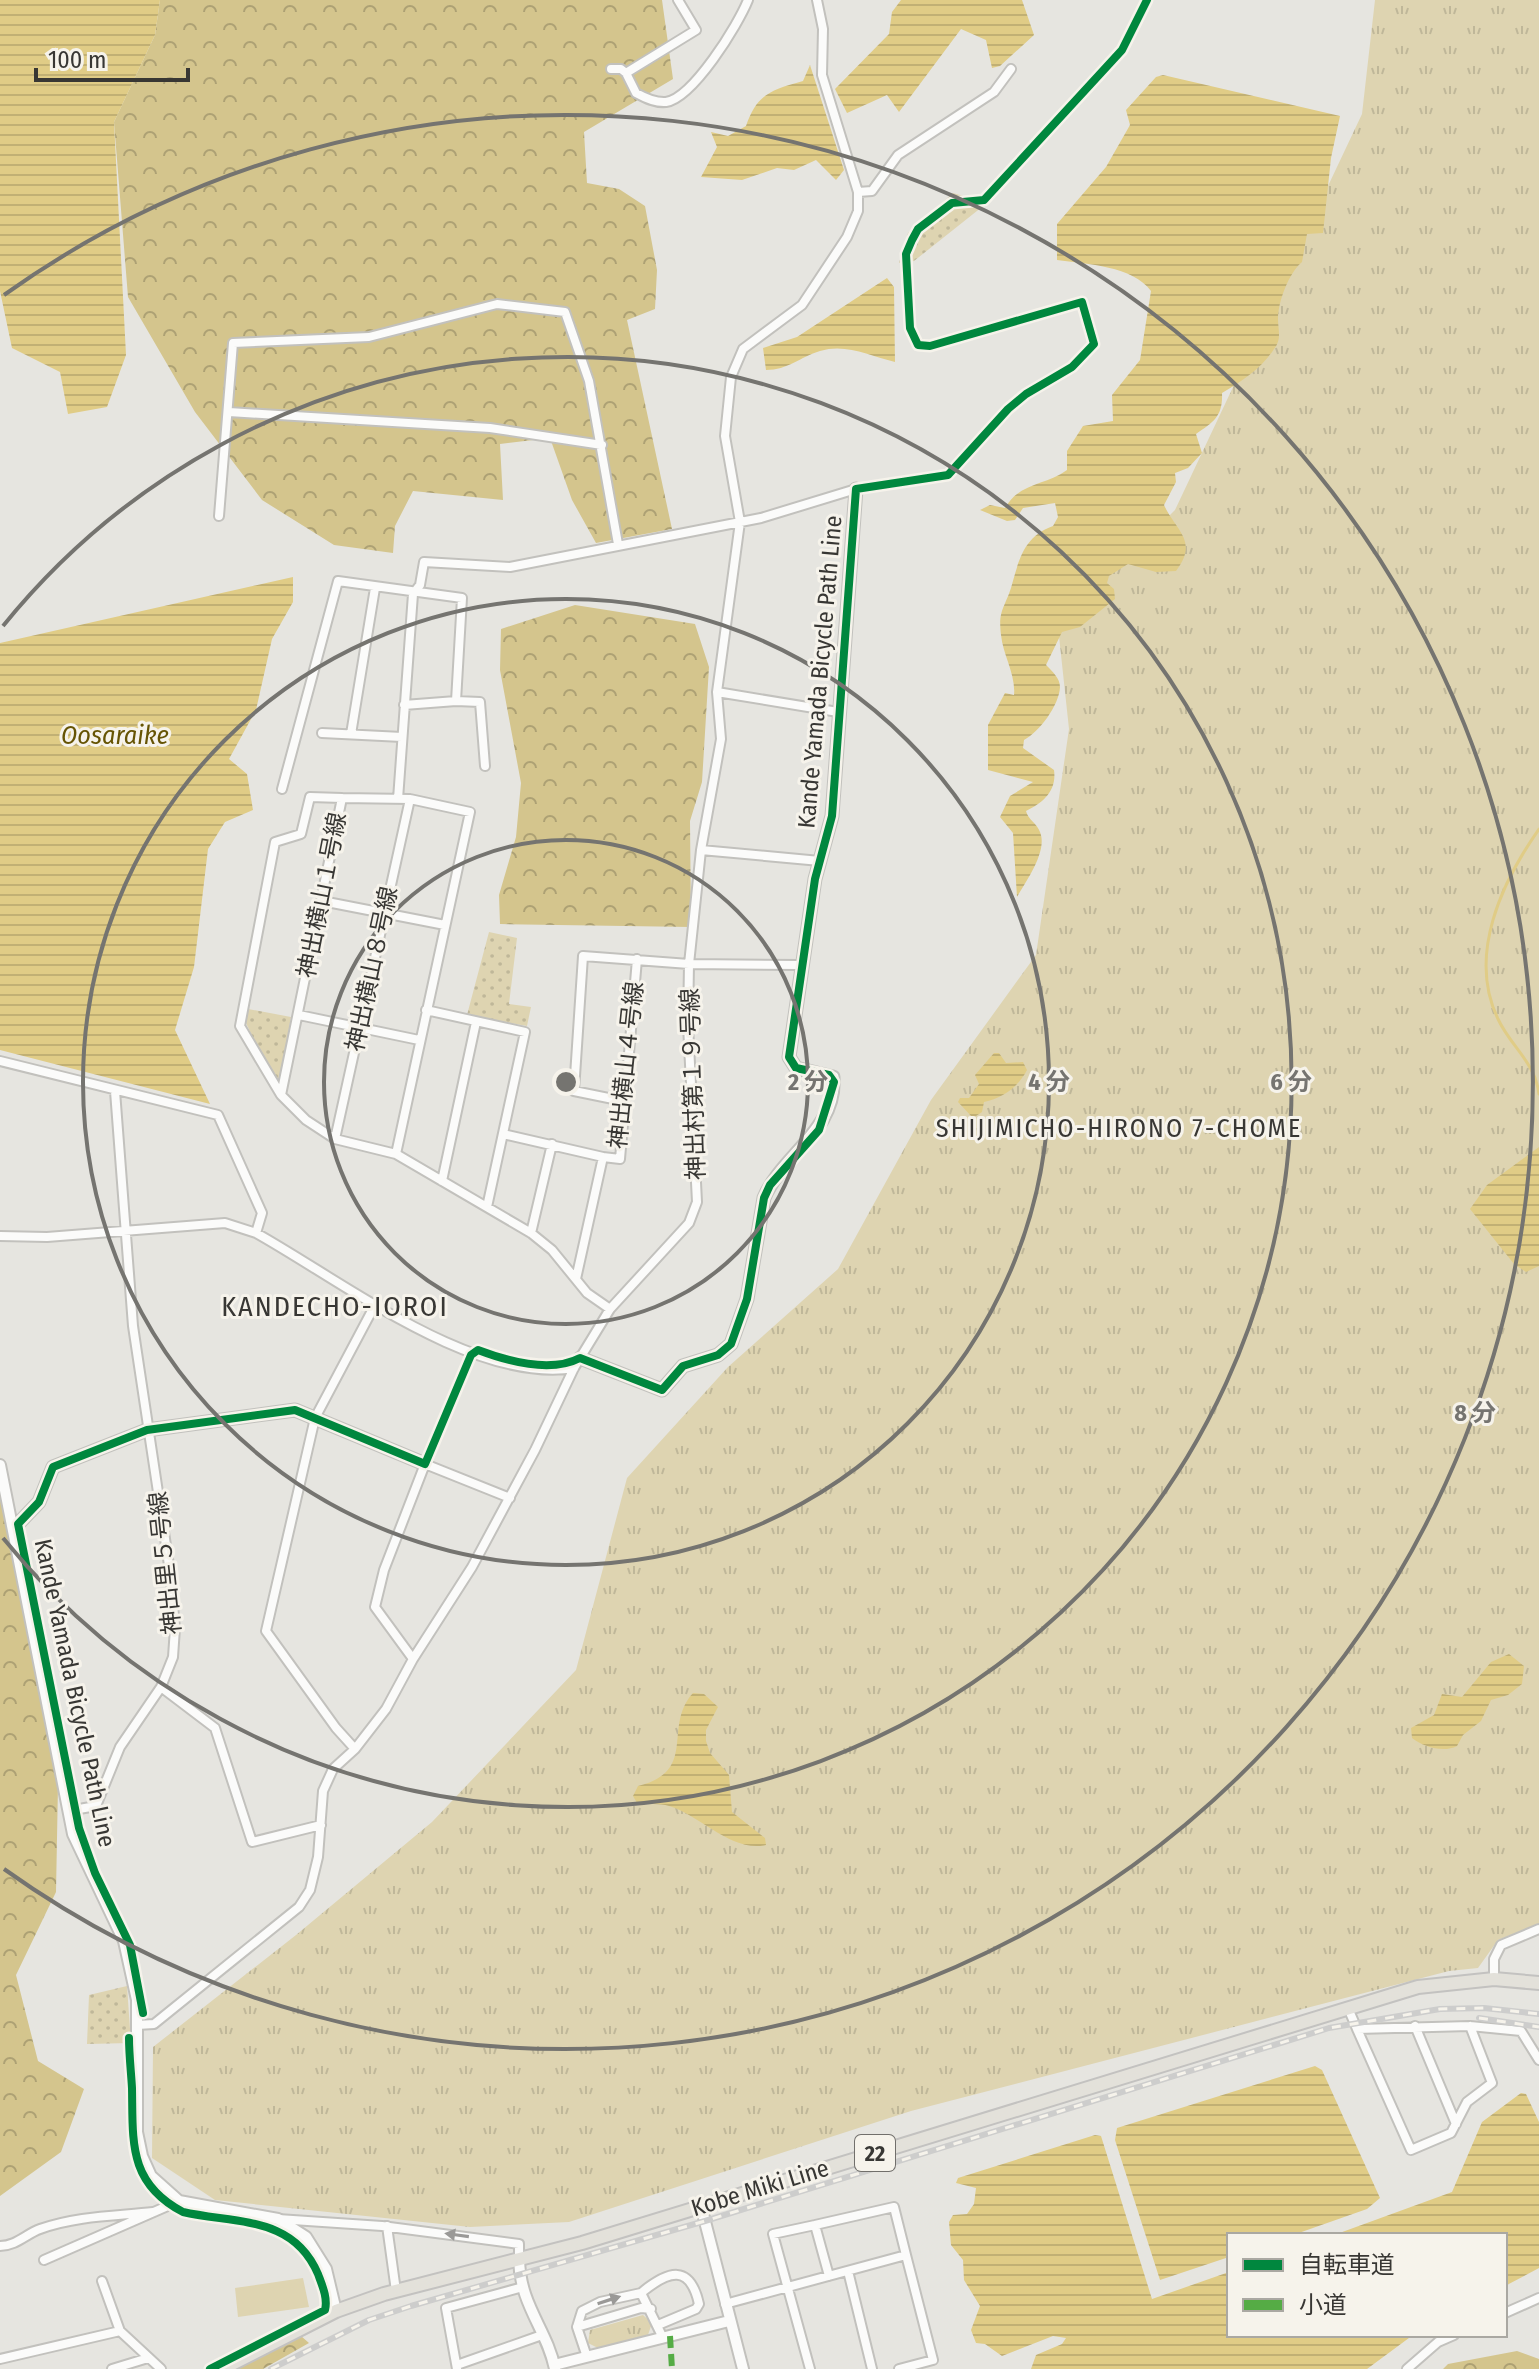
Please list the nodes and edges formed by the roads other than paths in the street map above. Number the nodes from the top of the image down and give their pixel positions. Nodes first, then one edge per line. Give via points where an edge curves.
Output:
1 (678, 0) edge
2 (748, 0) edge
3 (817, 0) edge
4 (611, 69) dead end
5 (1011, 69) dead end
6 (626, 73) junction
7 (858, 192) junction
8 (229, 412) junction
9 (602, 445) junction
10 (856, 489) joint
11 (219, 516) dead end
12 (740, 522) junction
13 (618, 544) junction
14 (375, 588) junction
15 (413, 594) junction
16 (717, 692) junction
17 (456, 701) junction
18 (404, 705) junction
19 (838, 712) junction
20 (322, 733) dead end
21 (351, 734) junction
22 (402, 737) junction
23 (485, 766) dead end
24 (282, 789) dead end
25 (342, 798) junction
26 (398, 799) junction
27 (410, 799) junction
28 (701, 850) junction
29 (820, 861) junction
30 (322, 901) junction
31 (385, 913) junction
32 (445, 925) junction
33 (637, 959) junction
34 (689, 964) junction
35 (801, 965) junction
36 (426, 1010) junction
37 (299, 1015) junction
38 (476, 1022) junction
39 (359, 1028) junction
40 (419, 1040) junction
41 (0, 1061) edge
42 (115, 1091) junction
43 (281, 1095) junction
44 (623, 1101) junction
45 (503, 1134) junction
46 (335, 1139) junction
47 (552, 1144) junction
48 (396, 1154) junction
49 (603, 1157) junction
50 (442, 1181) junction
51 (487, 1207) junction
52 (126, 1230) junction
53 (256, 1233) junction
54 (531, 1233) junction
55 (0, 1236) edge
56 (576, 1279) junction
57 (376, 1303) junction
58 (610, 1309) junction
59 (577, 1363) junction
60 (315, 1418) junction
61 (147, 1430) junction
62 (425, 1464) junction
63 (0, 1465) edge
64 (510, 1498) junction
65 (16, 1527) junction
66 (413, 1659) junction
67 (161, 1687) junction
68 (355, 1749) junction
69 (68, 1811) junction
70 (321, 1825) junction
71 (1539, 1929) edge
72 (1494, 1979) junction
73 (1539, 1983) edge
74 (1348, 2008) junction
75 (137, 2025) junction
76 (1415, 2026) junction
77 (1470, 2026) junction
78 (1357, 2029) junction
79 (1538, 2055) edge
80 (1456, 2124) junction
81 (179, 2201) junction
82 (701, 2206) junction
83 (153, 2212) junction
84 (278, 2219) junction
85 (815, 2225) junction
86 (387, 2226) junction
87 (0, 2246) edge
88 (906, 2255) junction
89 (519, 2259) junction
90 (44, 2260) dead end
91 (848, 2271) junction
92 (829, 2276) junction
93 (102, 2281) dead end
94 (523, 2287) junction
95 (787, 2287) junction
96 (396, 2291) junction
97 (641, 2293) junction
98 (1539, 2298) edge
99 (725, 2304) junction
100 (651, 2309) junction
101 (336, 2311) junction
102 (1507, 2312) edge
103 (729, 2321) junction
104 (658, 2325) junction
105 (577, 2327) junction
106 (120, 2331) junction
107 (542, 2335) junction
108 (1449, 2337) edge
109 (663, 2338) junction
110 (587, 2357) junction
111 (148, 2358) junction
112 (0, 2359) edge
113 (457, 2367) edge
114 (555, 2367) edge
115 (112, 2369) edge
116 (161, 2369) edge
117 (222, 2369) edge
118 (743, 2369) edge
119 (810, 2369) edge
120 (872, 2369) edge
121 (899, 2369) edge
122 (1407, 2369) edge

1 - 6 street via 696,30
2 - 6 street via 695,81 674,99 663,103 636,93
3 - 7 street, 神出村第１９号線 via 823,29 822,75
4 - 6 street
5 - 7 street via 994,92 898,155 872,191
7 - 12 street, 神出村第１９号線 via 858,211 847,237 802,305 743,349 731,377 725,436
8 - 9 street via 490,428
8 - 9 street via 233,343 369,337 497,304 565,312 589,381
8 - 11 street
9 - 13 street
10 - 12 street
10 - 19 main road, Kande Yamada Bicycle Path Line
12 - 13 street
12 - 16 street, 神出村第１９号線
13 - 15 street via 510,567 424,562
14 - 15 street
14 - 21 street
14 - 24 street via 338,581
15 - 17 street via 462,598
15 - 18 street
16 - 19 street
16 - 28 street, 神出村第１９号線 via 721,739
17 - 18 street
17 - 23 street via 480,702
18 - 22 street
19 - 29 main road, Kande Yamada Bicycle Path Line via 832,816
20 - 21 street
21 - 22 street
22 - 26 street
25 - 26 street, 神出横山１号線
25 - 30 street, 神出横山１号線
25 - 43 street via 310,797 301,834 275,842 268,873 240,1026
26 - 27 street, 神出横山１号線
27 - 31 street, 神出横山８号線
27 - 32 street, 神出横山１号線 via 470,812
28 - 29 street
28 - 34 street, 神出村第１９号線
29 - 35 main road, Kande Yamada Bicycle Path Line
30 - 31 street
30 - 37 street, 神出横山１号線
31 - 32 street
31 - 39 street, 神出横山８号線
32 - 36 street, 神出横山１号線
33 - 34 street
33 - 44 street, 神出横山４号線
33 - 44 street via 583,956 574,1091
34 - 35 street
34 - 58 street, 神出村第１９号線 via 697,1202 689,1223
35 - 59 main road, Kande Yamada Bicycle Path Line via 790,1064 829,1075 834,1082 819,1130 764,1198 747,1299 731,1344 718,1355 692,1360 662,1390
36 - 38 street
36 - 40 street, 神出横山１号線
37 - 39 street
37 - 43 street, 神出横山１号線
38 - 45 street via 525,1032
38 - 50 street
39 - 40 street
39 - 46 street, 神出横山８号線
40 - 48 street, 神出横山１号線
41 - 42 street
42 - 52 street, 神出里５号線
42 - 53 street via 218,1115 262,1213
43 - 46 street
44 - 49 street, 神出横山４号線 via 620,1159
45 - 47 street
45 - 51 street
46 - 48 street
47 - 49 street
47 - 54 street
48 - 50 street
49 - 56 street
50 - 51 street
51 - 54 street
52 - 53 street via 225,1223
52 - 55 street
52 - 61 street, 神出里５号線
53 - 57 street
54 - 56 street
56 - 58 street
57 - 59 street via 471,1355 535,1369
57 - 60 street
58 - 59 street, 神出村第１９号線
59 - 64 street, 神出村第１９号線
60 - 61 main road, Kande Yamada Bicycle Path Line via 295,1410
60 - 62 main road, Kande Yamada Bicycle Path Line
60 - 68 street via 266,1631
61 - 65 main road, Kande Yamada Bicycle Path Line via 53,1467 39,1502
61 - 67 street, 神出里５号線 via 175,1628 173,1657
62 - 64 street
62 - 66 street via 375,1607
63 - 65 street
64 - 66 street, 神出村第１９号線
65 - 69 street
66 - 68 street, 神出村第１９号線 via 386,1709
67 - 69 street, 神出里５号線 via 120,1747 96,1806
67 - 70 street via 215,1728 252,1842
68 - 70 street, 神出村第１９号線 via 333,1769 323,1791
69 - 75 street via 92,1880 124,1941
70 - 75 street, 神出村第１９号線 via 310,1890 299,1907 154,2024
71 - 72 street via 1501,1945 1494,1959
72 - 73 main road, Kobe Miki Line / 22
72 - 74 main road, Kobe Miki Line / 22 via 1418,1987
74 - 78 street
74 - 82 main road, Kobe Miki Line / 22
75 - 81 street via 137,2132 142,2156 151,2176
76 - 77 street
76 - 78 street
76 - 80 street
77 - 79 street via 1521,2031
77 - 80 street via 1492,2083 1467,2102
78 - 80 street via 1411,2150 1451,2133
81 - 83 street
81 - 84 street
82 - 89 main road, Kobe Miki Line / 22
82 - 99 street
83 - 87 street via 74,2221
83 - 90 street
84 - 86 street
84 - 101 street via 306,2237 320,2259
85 - 88 street via 894,2207
85 - 92 street
85 - 95 street via 773,2234
89 -> 86 street via 519,2244
86 - 96 street
88 - 91 street
88 - 121 street via 933,2360
89 - 94 street
89 - 96 main road, Kobe Miki Line / 22
91 - 92 street
91 - 120 street
92 - 95 street
93 - 106 street
94 - 107 street
94 - 113 street via 446,2308
95 - 99 street
95 - 119 street
96 - 101 main road, Kobe Miki Line / 22
97 - 100 street
97 - 104 street via 677,2276 694,2282 696,2309
105 -> 97 street via 582,2311
98 - 102 street
99 - 103 street
100 - 104 street
100 - 105 street
101 - 117 main road, Kobe Miki Line / 22
103 - 109 street
103 - 118 street
104 - 109 street
105 - 110 street
106 - 111 street
106 - 112 street
107 - 113 street
107 - 114 street
108 - 122 street
109 - 110 street
110 - 114 street
111 - 115 street
111 - 116 street

